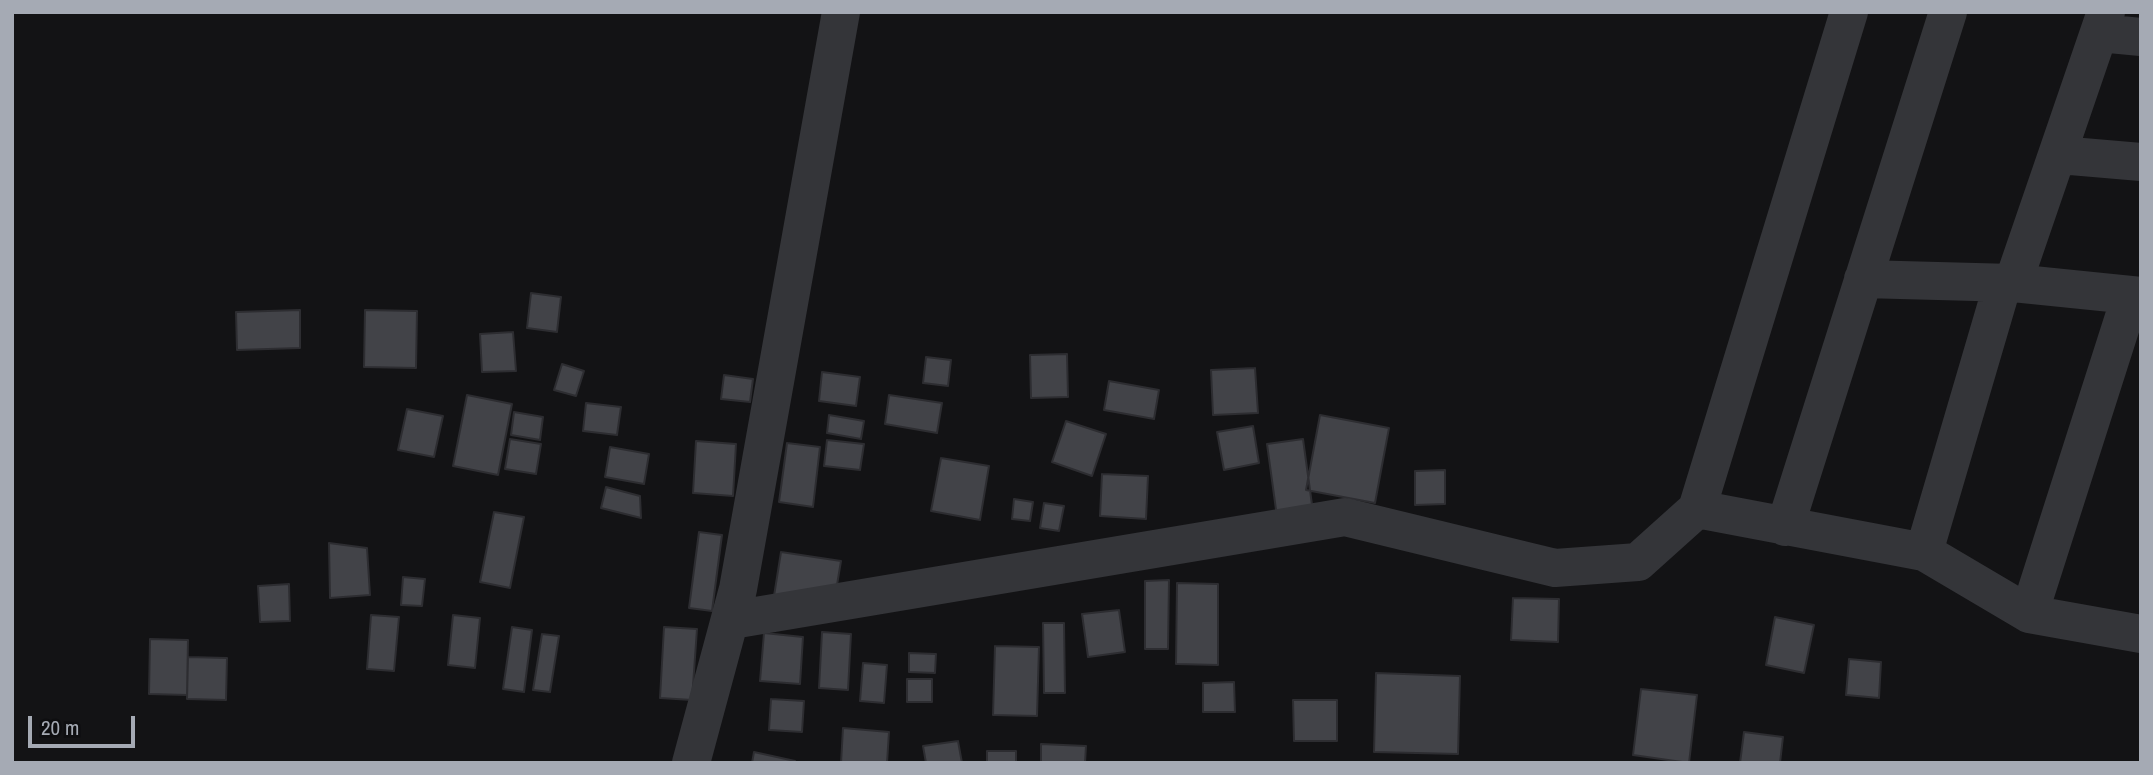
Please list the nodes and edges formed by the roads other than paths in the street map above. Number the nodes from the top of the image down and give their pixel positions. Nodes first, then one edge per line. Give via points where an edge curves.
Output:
1 (841, 12) edge
2 (1849, 12) edge
3 (1948, 12) edge
4 (2103, 23) edge
5 (2141, 37) edge
6 (2059, 155) junction
7 (2141, 162) edge
8 (1863, 279) junction
9 (2008, 283) junction
10 (2136, 295) edge
11 (1697, 509) junction
12 (1785, 527) junction
13 (1924, 552) junction
14 (2029, 614) junction
15 (732, 620) junction
16 (2141, 634) edge
17 (691, 763) edge

1 - 15 street
2 - 11 street
3 - 8 street
4 - 5 street
4 - 6 street
6 - 7 street
6 - 9 street
8 - 9 street
8 - 12 street
9 - 10 street
9 - 13 street
10 - 14 street
11 - 12 street
11 - 15 street via 1638,562 1555,568 1345,517
12 - 13 street
13 - 14 street
14 - 16 street
15 - 17 street

